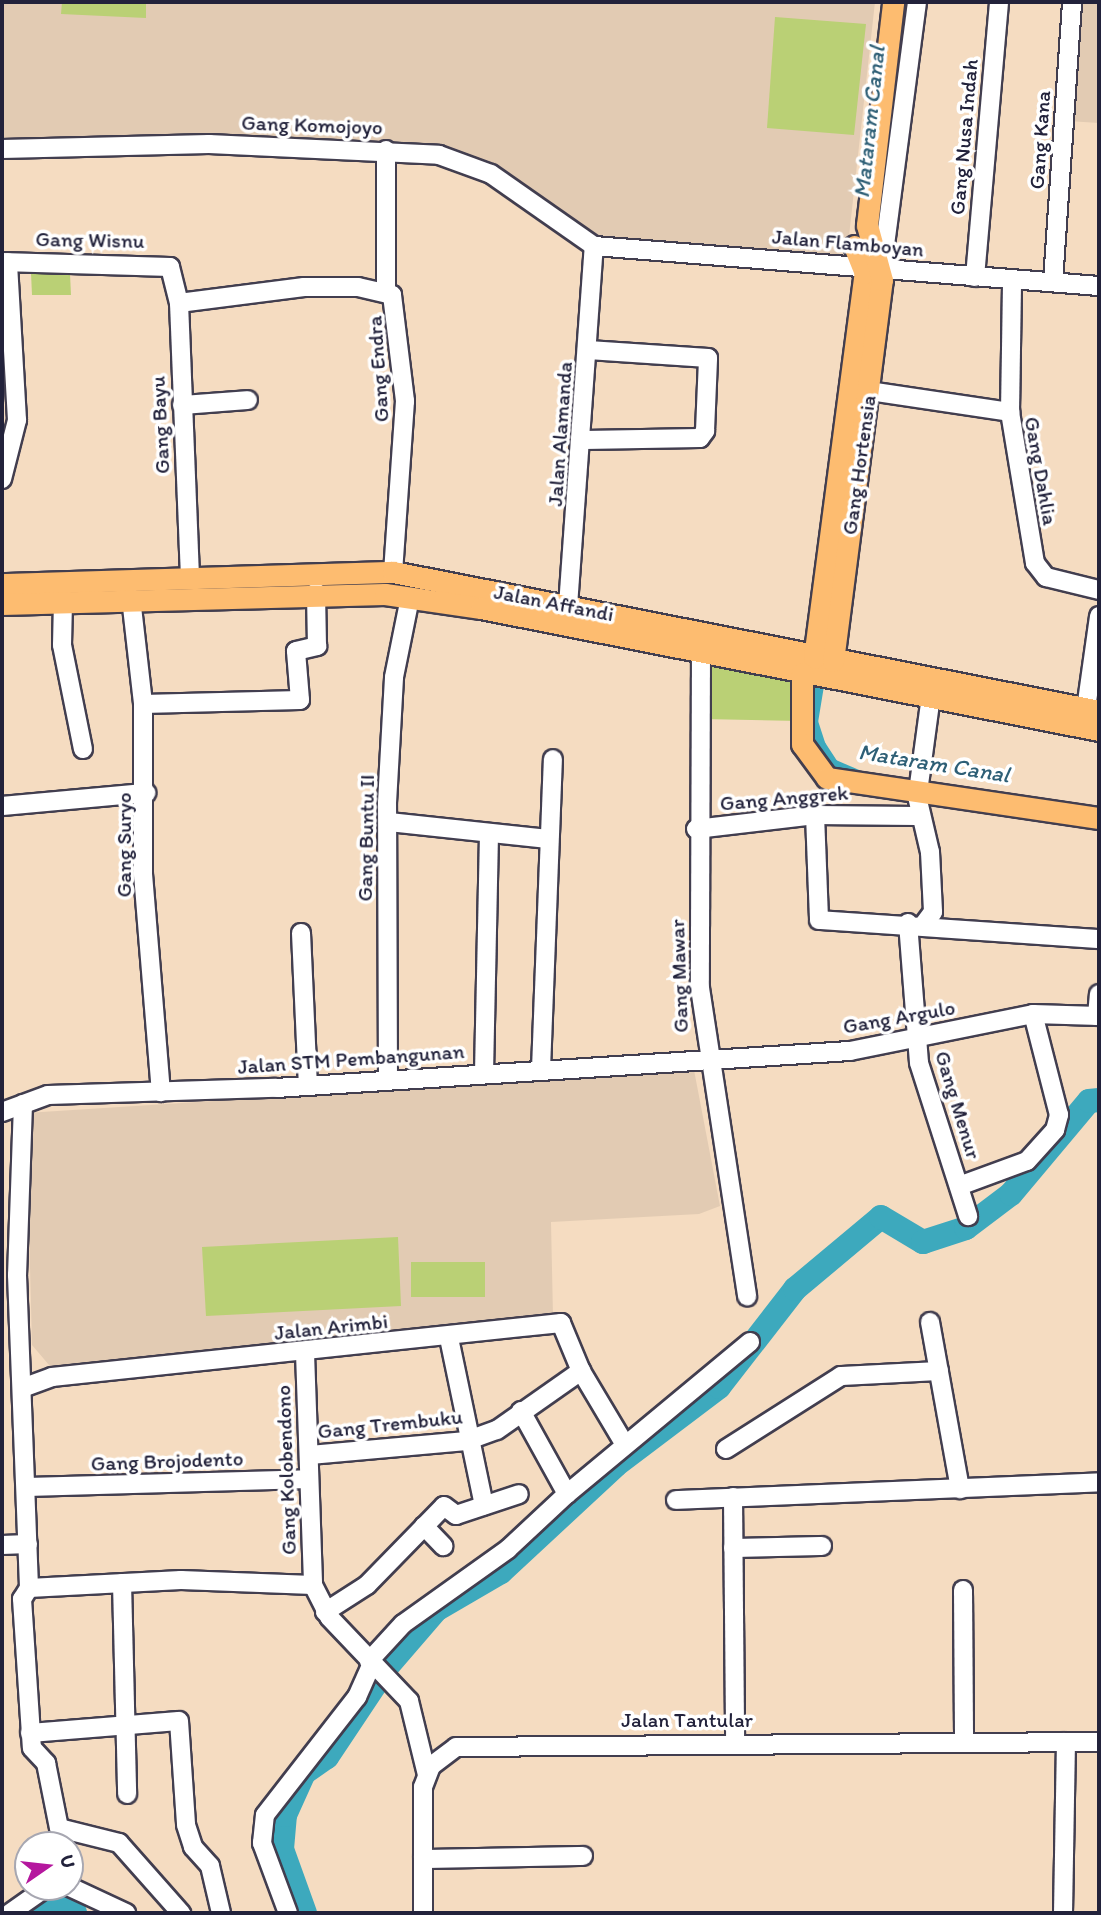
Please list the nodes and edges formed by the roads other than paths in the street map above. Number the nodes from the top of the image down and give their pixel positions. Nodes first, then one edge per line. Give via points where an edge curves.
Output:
1 (883, 2) edge
2 (893, 2) edge
3 (917, 2) edge
4 (999, 2) edge
5 (1072, 2) edge
6 (2, 149) edge
7 (386, 150) junction
8 (594, 246) junction
9 (5, 262) edge
10 (876, 268) junction
11 (174, 273) joint
12 (975, 277) junction
13 (1012, 279) junction
14 (1053, 282) junction
15 (1099, 286) edge
16 (386, 292) junction
17 (180, 303) junction
18 (7, 310) edge
19 (588, 351) junction
20 (8, 358) edge
21 (869, 391) junction
22 (248, 400) dead end
23 (182, 405) junction
24 (1010, 412) junction
25 (584, 440) junction
26 (2, 479) edge
27 (393, 572) junction
28 (2, 575) edge
29 (190, 575) junction
30 (2, 584) edge
31 (322, 586) junction
32 (1099, 590) edge
33 (131, 598) junction
34 (410, 598) junction
35 (63, 601) junction
36 (2, 604) edge
37 (568, 615) junction
38 (1099, 616) edge
39 (701, 651) junction
40 (818, 669) junction
41 (931, 696) junction
42 (143, 704) junction
43 (1093, 710) edge
44 (1099, 730) edge
45 (83, 749) dead end
46 (552, 759) dead end
47 (918, 788) junction
48 (146, 793) junction
49 (2, 806) edge
50 (815, 815) junction
51 (917, 816) junction
52 (1099, 818) edge
53 (389, 822) junction
54 (696, 830) junction
55 (489, 833) junction
56 (548, 839) junction
57 (916, 923) junction
58 (301, 933) dead end
59 (1099, 939) edge
60 (1099, 994) edge
61 (1033, 1014) junction
62 (1098, 1016) edge
63 (914, 1038) junction
64 (706, 1056) junction
65 (541, 1069) junction
66 (484, 1073) junction
67 (388, 1080) junction
68 (308, 1086) junction
69 (161, 1092) junction
70 (10, 1108) edge
71 (959, 1186) junction
72 (968, 1216) dead end
73 (9, 1276) edge
74 (747, 1296) dead end
75 (930, 1322) dead end
76 (449, 1338) junction
77 (750, 1342) dead end
78 (23, 1352) junction
79 (305, 1353) junction
80 (581, 1371) junction
81 (939, 1371) junction
82 (52, 1377) junction
83 (25, 1387) junction
84 (522, 1411) junction
85 (466, 1441) junction
86 (624, 1443) junction
87 (726, 1449) dead end
88 (310, 1455) junction
89 (309, 1479) junction
90 (1099, 1482) edge
91 (27, 1487) junction
92 (960, 1489) junction
93 (519, 1494) dead end
94 (567, 1494) junction
95 (733, 1497) junction
96 (676, 1500) dead end
97 (484, 1505) junction
98 (424, 1526) junction
99 (28, 1544) junction
100 (2, 1545) edge
101 (443, 1546) dead end
102 (822, 1546) dead end
103 (733, 1548) junction
104 (122, 1583) junction
105 (313, 1585) junction
106 (29, 1588) junction
107 (963, 1590) dead end
108 (325, 1612) junction
109 (370, 1662) junction
110 (125, 1725) junction
111 (30, 1733) junction
112 (964, 1742) junction
113 (1066, 1742) junction
114 (1099, 1742) edge
115 (735, 1743) junction
116 (427, 1775) junction
117 (127, 1794) dead end
118 (59, 1831) edge
119 (84, 1839) edge
120 (583, 1856) dead end
121 (423, 1859) junction
122 (84, 1894) edge
123 (27, 1901) edge
124 (10, 1913) edge
125 (126, 1913) edge
126 (181, 1913) edge
127 (221, 1913) edge
128 (288, 1913) edge
129 (423, 1913) edge
130 (1063, 1913) edge

1 - 10 main road via 854,232
2 - 10 main road via 867,225
3 - 10 street
4 - 12 street, Gang Nusa Indah
5 - 14 street, Gang Kana
6 - 7 street, Gang Komojoyo via 209,144
7 - 8 street, Gang Komojoyo via 439,155 478,168
7 - 16 street
8 - 10 street, Jalan Flamboyan
8 - 19 street, Jalan Alamanda
9 - 11 street, Gang Wisnu via 163,264
9 - 18 street
10 - 12 street, Jalan Flamboyan
10 - 21 main road, Gang Hortensia
10 - 40 main road, Gang Hortensia
11 - 17 street, Gang Bayu
12 - 13 street, Jalan Flamboyan
13 - 14 street, Jalan Flamboyan
13 - 24 street
14 - 15 street, Jalan Flamboyan
16 - 17 street, Gang Endra via 274,289
16 - 27 street, Gang Endra via 396,304 405,401
17 - 23 street, Gang Bayu
18 - 20 street
19 - 25 street, Jalan Alamanda
19 - 25 street via 708,358 705,431 700,438
20 - 26 street via 16,440
21 - 24 street, Gang Dahlia
21 - 40 main road, Gang Hortensia
22 - 23 street
23 - 29 street, Gang Bayu
24 - 32 street, Gang Dahlia via 1035,563 1046,577
25 - 37 street, Jalan Alamanda
27 - 31 main road, Jalan Affandi
27 - 37 main road, Jalan Affandi
28 - 30 street
29 - 30 main road, Jalan Affandi
29 - 31 main road, Jalan Affandi
31 - 33 main road, Jalan Affandi
31 - 34 main road, Jalan Affandi
31 - 42 street via 317,646 296,651 300,700
33 - 35 main road, Jalan Affandi
33 - 42 street, Gang Suryo
34 - 37 main road, Jalan Affandi
34 - 53 street, Gang Buntu II via 394,677
35 - 36 main road, Jalan Affandi
35 - 45 street via 62,645
37 - 39 main road, Jalan Affandi
37 - 40 main road, Jalan Affandi
38 - 43 street
39 - 40 main road, Jalan Affandi
39 - 54 street, Gang Mawar
40 - 41 main road, Jalan Affandi
40 - 43 main road, Jalan Affandi
40 - 47 main road via 801,732 815,767 842,785
41 - 44 main road, Jalan Affandi
41 - 47 street
42 - 48 street, Gang Suryo
46 - 56 street
47 - 51 street
47 - 52 main road
48 - 49 street
48 - 69 street, Gang Suryo via 143,874
50 - 51 street, Gang Anggrek
50 - 54 street, Gang Anggrek
50 - 57 street via 818,920
51 - 57 street via 926,821 933,912
53 - 55 street
53 - 67 street, Gang Buntu II
54 - 64 street, Gang Mawar
55 - 56 street
55 - 66 street
56 - 65 street
57 - 59 street
57 - 63 street, Gang Menur
58 - 68 street
60 - 62 street
61 - 62 street, Gang Argulo
61 - 63 street, Gang Argulo
61 - 71 street via 1059,1115 1055,1130 1027,1161
63 - 64 street, Gang Argulo via 850,1051
63 - 71 street, Gang Menur
64 - 65 street, Jalan STM Pembangunan
64 - 74 street, Gang Mawar
65 - 66 street, Jalan STM Pembangunan
66 - 67 street, Jalan STM Pembangunan
67 - 68 street, Jalan STM Pembangunan
68 - 69 street, Jalan STM Pembangunan
69 - 70 street, Jalan STM Pembangunan via 48,1096
70 - 73 street via 19,1133
71 - 72 street, Gang Menur
73 - 78 street
75 - 81 street
76 - 79 street, Jalan Arimbi
76 - 80 street, Jalan Arimbi via 565,1324
76 - 85 street
77 - 86 street
78 - 82 street
78 - 83 street
79 - 82 street, Jalan Arimbi
79 - 88 street, Gang Kolobendono
80 - 84 street, Gang Trembuku
80 - 86 street
81 - 87 street via 841,1376
81 - 92 street
82 - 83 street, Jalan Arimbi
83 - 91 street
84 - 85 street, Gang Trembuku via 496,1430
84 - 94 street
85 - 88 street, Gang Trembuku
85 - 97 street
86 - 94 street
88 - 89 street, Gang Kolobendono
89 - 91 street, Gang Brojodento
89 - 105 street, Gang Kolobendono
90 - 92 street
91 - 99 street
92 - 95 street
93 - 97 street
94 - 109 street via 508,1549 403,1624
95 - 96 street
95 - 103 street
97 - 98 street via 456,1515 444,1506
98 - 101 street
98 - 108 street via 367,1586
99 - 100 street
99 - 106 street
102 - 103 street
103 - 115 street
104 - 105 street via 181,1580
104 - 106 street
104 - 110 street
105 - 108 street
106 - 111 street via 22,1599
107 - 112 street
108 - 109 street
109 - 116 street via 416,1717
109 - 128 street via 350,1706 289,1775 265,1815 262,1843
110 - 111 street
110 - 117 street
110 - 127 street via 179,1721 186,1825 193,1847 210,1866
111 - 118 street via 34,1752 47,1766
112 - 113 street, Jalan Tantular
112 - 115 street, Jalan Tantular
113 - 114 street, Jalan Tantular
113 - 130 street
115 - 116 street, Jalan Tantular via 477,1743 442,1754
116 - 121 street
119 - 126 street via 120,1843
120 - 121 street
121 - 129 street
122 - 125 street
123 - 124 street

